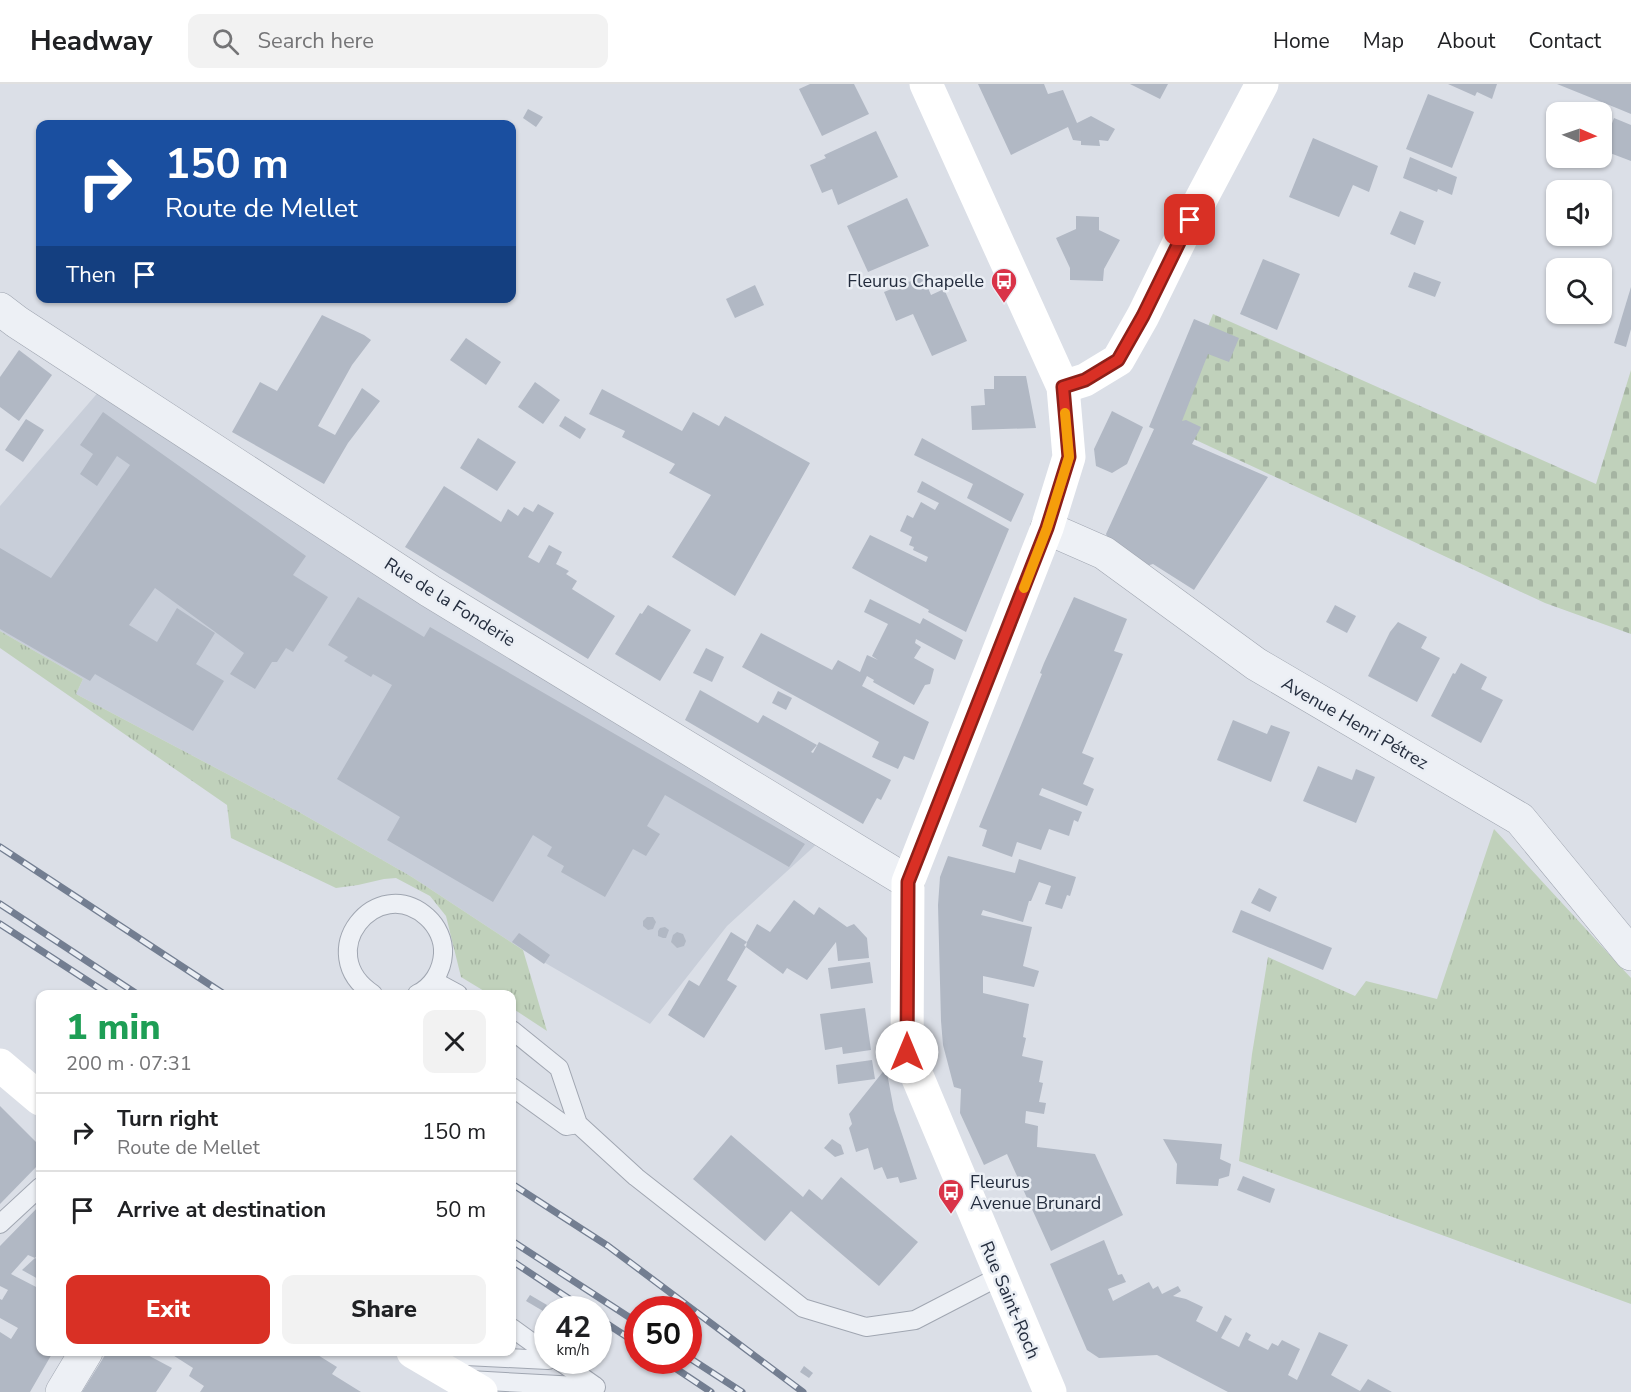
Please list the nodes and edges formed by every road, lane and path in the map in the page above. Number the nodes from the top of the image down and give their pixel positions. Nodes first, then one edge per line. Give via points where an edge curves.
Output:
1 (926, 84) edge
2 (1262, 84) edge
3 (0, 309) edge
4 (1063, 387) junction
5 (1047, 528) junction
6 (908, 882) junction
7 (1631, 954) edge
8 (434, 981) junction
9 (367, 990) edge
10 (422, 990) edge
11 (451, 990) edge
12 (516, 1033) edge
13 (0, 1065) edge
14 (516, 1090) edge
15 (36, 1096) edge
16 (578, 1124) junction
17 (36, 1191) edge
18 (0, 1224) edge
19 (1000, 1276) junction
20 (516, 1333) edge
21 (534, 1344) edge
22 (84, 1356) edge
23 (421, 1356) edge
24 (481, 1356) edge
25 (534, 1359) edge
26 (578, 1374) edge
27 (470, 1386) edge
28 (600, 1389) edge
29 (62, 1392) edge
30 (1050, 1392) edge

1 - 4 main road, Rue Saint-Roch
2 - 4 main road via 1118,360 1085,380
3 - 6 street, Rue de la Fonderie via 430,591
4 - 5 main road, Rue Saint-Roch via 1069,457
5 - 6 main road, Rue Saint-Roch
5 - 7 street, Avenue Henri Pétrez via 1104,553 1256,664 1520,819
6 - 19 main road, Rue Saint-Roch via 907,1052
8 - 9 lane via 441,967 441,936 421,912 407,905 391,904 363,916 348,944 353,975
8 - 10 lane
8 - 11 lane
12 - 16 lane via 559,1068
13 - 15 main road
14 - 16 lane via 566,1126
16 - 19 lane via 636,1177 802,1308 866,1327 915,1320
17 - 18 lane
19 - 30 main road, Rue Saint-Roch
20 - 21 lane
22 - 29 street
23 - 27 main road
24 - 25 lane
26 - 28 lane
27 - 28 lane

